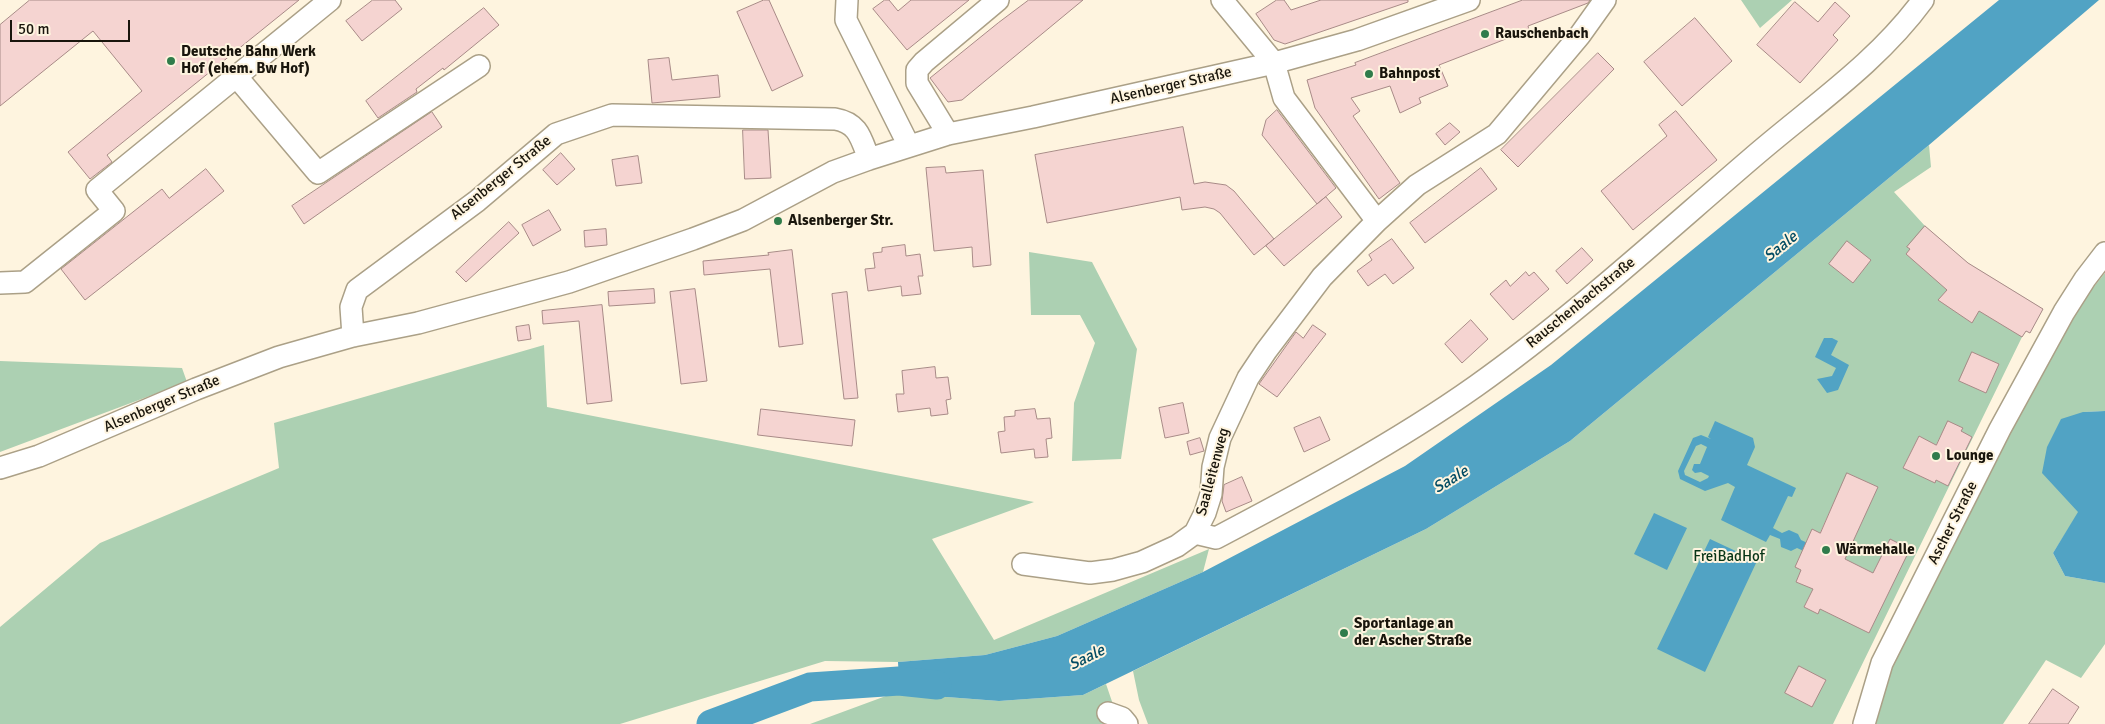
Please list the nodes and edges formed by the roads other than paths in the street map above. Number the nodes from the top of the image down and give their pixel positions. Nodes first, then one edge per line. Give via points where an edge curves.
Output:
1 (330, 0) edge
2 (847, 0) edge
3 (998, 0) edge
4 (1222, 0) edge
5 (1469, 0) edge
6 (1605, 0) edge
7 (1923, 0) edge
8 (1274, 63) junction
9 (478, 66) dead end
10 (236, 76) junction
11 (948, 134) junction
12 (909, 146) junction
13 (869, 158) junction
14 (1377, 221) junction
15 (2105, 253) edge
16 (0, 283) edge
17 (354, 336) junction
18 (0, 468) edge
19 (1195, 533) junction
20 (1023, 564) dead end
21 (1108, 713) dead end
22 (1127, 724) edge
23 (1864, 724) edge

1 - 10 street
2 - 12 street via 846,20
3 - 11 street via 917,70 917,83
4 - 8 street
5 - 8 street, Alsenberger Straße via 1357,40
6 - 14 street, Saalleitenweg via 1497,134 1417,185
7 - 19 street, Rauschenbachstraße via 1860,70 1564,319 1475,387 1360,461 1216,538
8 - 11 street, Alsenberger Straße
8 - 14 street via 1284,98
9 - 10 street via 318,173
10 - 16 street via 96,190 114,211 25,282
11 - 12 street, Alsenberger Straße
12 - 13 street, Alsenberger Straße
13 - 17 street, Alsenberger Straße via 833,172 743,220 631,261 507,299
13 - 17 street, Alsenberger Straße via 856,128 835,119 612,115 556,134 477,200 357,290 351,307
14 - 19 street, Saalleitenweg via 1322,277 1248,378 1220,438 1205,513
15 - 23 street, Ascher Straße via 2064,312 2000,429 1882,664
17 - 18 street, Alsenberger Straße via 279,357 39,456
19 - 20 street, Saalleitenweg via 1177,546 1142,562 1113,570 1090,573
21 - 22 street via 1122,718

